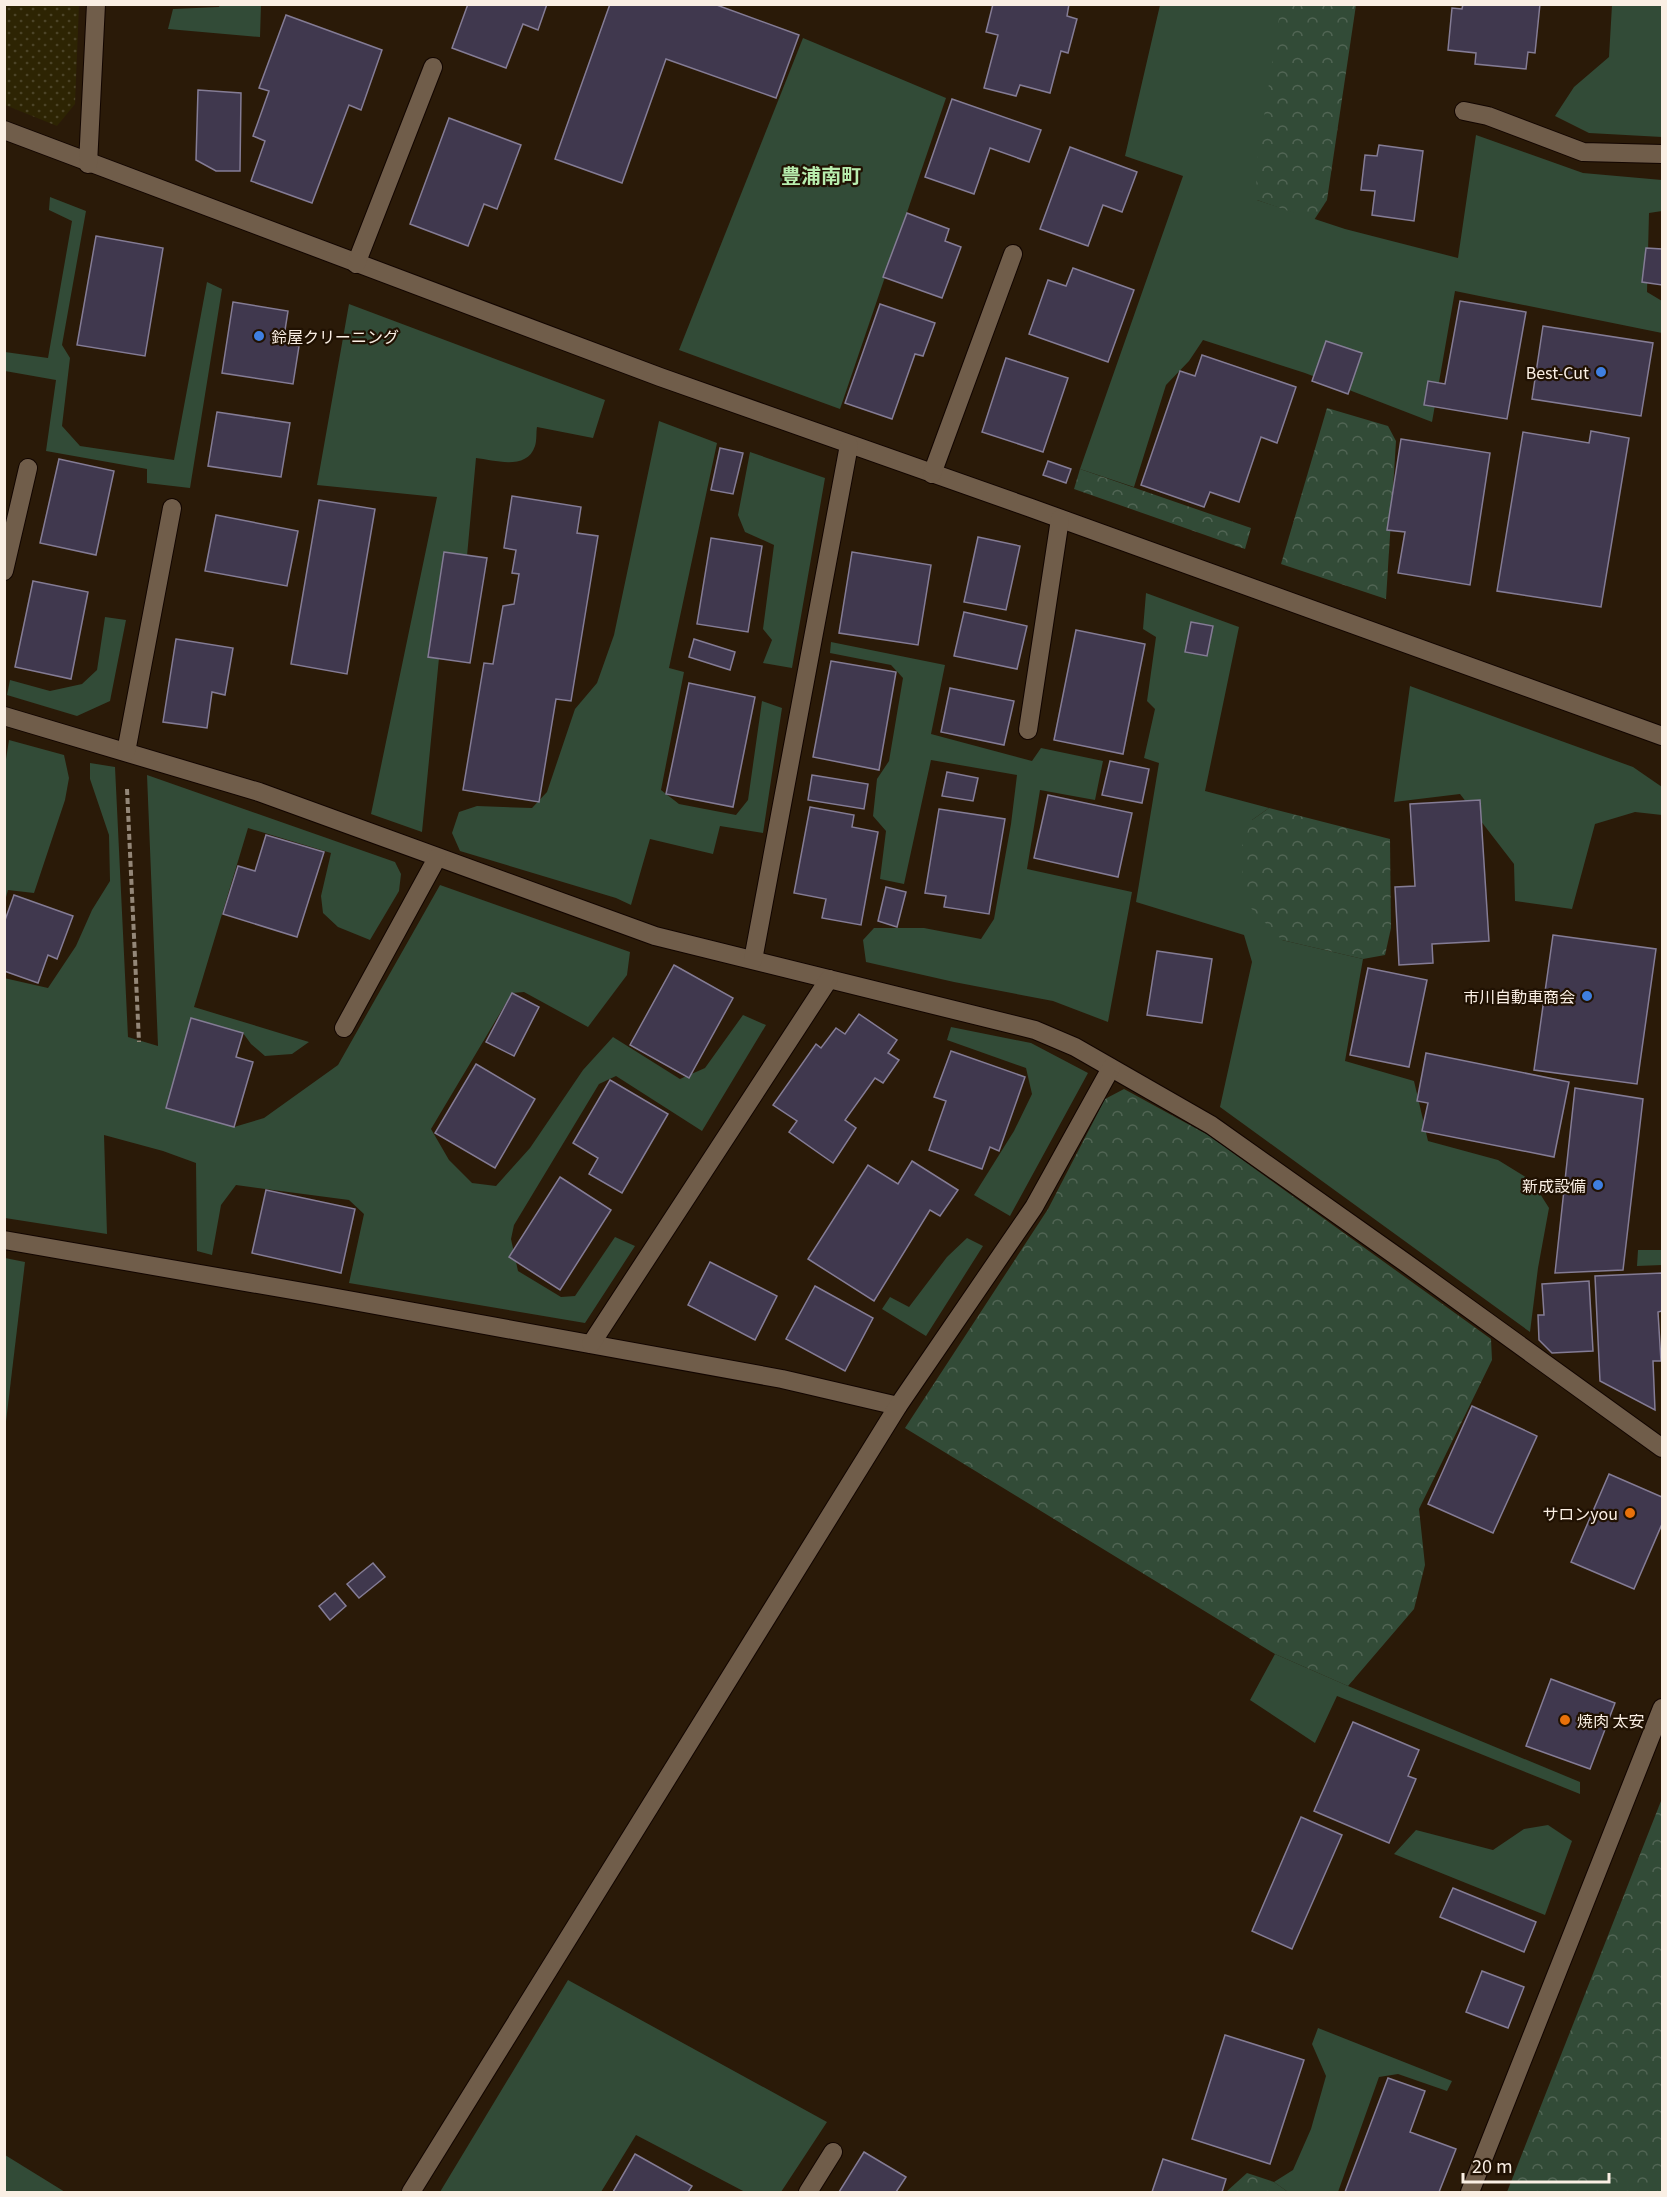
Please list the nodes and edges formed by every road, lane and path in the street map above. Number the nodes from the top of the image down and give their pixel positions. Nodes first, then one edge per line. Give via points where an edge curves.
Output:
1 (96, 4) edge
2 (433, 67) dead end
3 (1464, 111) dead end
4 (4, 130) edge
5 (1662, 154) edge
6 (88, 164) junction
7 (1013, 254) dead end
8 (356, 264) junction
9 (849, 445) junction
10 (28, 468) dead end
11 (932, 474) junction
12 (172, 508) dead end
13 (1060, 519) junction
14 (4, 571) edge
15 (4, 716) edge
16 (1028, 730) dead end
17 (1662, 736) edge
18 (126, 752) junction
19 (437, 858) junction
20 (753, 960) junction
21 (829, 979) junction
22 (344, 1028) dead end
23 (139, 1042) dead end
24 (1111, 1068) junction
25 (4, 1240) edge
26 (591, 1344) junction
27 (898, 1406) junction
28 (1662, 1448) edge
29 (1662, 1708) edge
30 (833, 2152) dead end
31 (411, 2193) edge
32 (808, 2193) edge
33 (1470, 2193) edge

1 - 6 street
2 - 8 street
3 - 5 street via 1488,116 1583,152
4 - 6 street
6 - 8 street
7 - 11 street
8 - 9 street
9 - 11 street
9 - 20 street
10 - 14 street
11 - 13 street
12 - 18 street
13 - 16 street
13 - 17 street
15 - 18 street
18 - 19 street via 259,792
18 - 23 path
19 - 20 street via 655,936
19 - 22 street
20 - 21 street
21 - 24 street via 1035,1030
21 - 26 street
24 - 27 street via 1034,1207
24 - 28 street via 1211,1125
25 - 26 street
26 - 27 street via 782,1379
27 - 31 street
29 - 33 street
30 - 32 street

